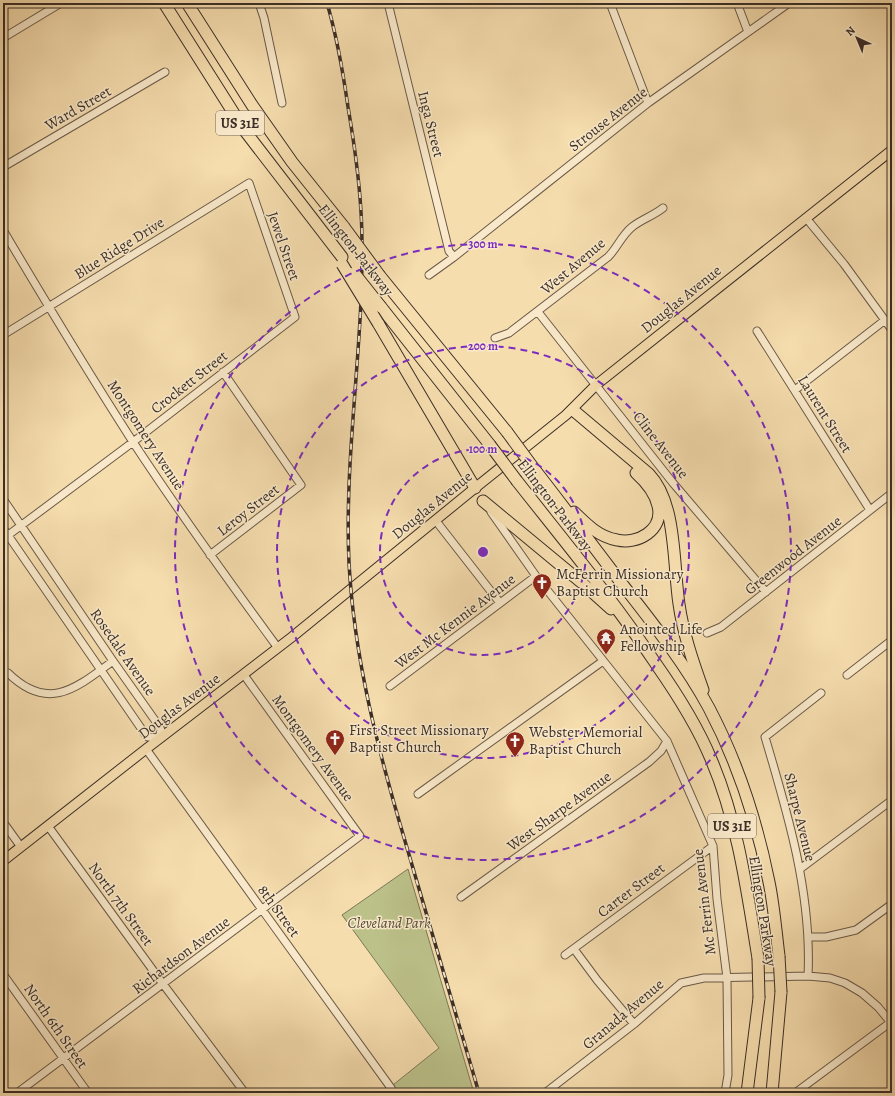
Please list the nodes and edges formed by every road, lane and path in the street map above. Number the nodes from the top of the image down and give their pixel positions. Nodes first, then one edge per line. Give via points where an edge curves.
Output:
1 (61, 3) edge
2 (164, 3) edge
3 (187, 3) edge
4 (259, 3) edge
5 (388, 3) edge
6 (610, 3) edge
7 (737, 3) edge
8 (789, 3) edge
9 (748, 32) junction
10 (3, 38) edge
11 (165, 72) dead end
12 (282, 103) dead end
13 (648, 103) junction
14 (892, 150) edge
15 (3, 167) edge
16 (249, 183) joint
17 (663, 208) dead end
18 (806, 218) junction
19 (3, 230) edge
20 (454, 256) junction
21 (342, 260) junction
22 (429, 275) dead end
23 (49, 307) junction
24 (538, 312) junction
25 (295, 317) joint
26 (885, 320) junction
27 (892, 330) edge
28 (756, 331) dead end
29 (3, 335) edge
30 (495, 338) dead end
31 (223, 372) junction
32 (596, 384) junction
33 (795, 390) junction
34 (570, 413) junction
35 (133, 442) junction
36 (547, 486) junction
37 (475, 488) junction
38 (892, 494) edge
39 (3, 499) edge
40 (483, 501) junction
41 (870, 510) junction
42 (436, 520) junction
43 (21, 526) junction
44 (3, 528) edge
45 (6, 537) edge
46 (210, 555) junction
47 (536, 576) junction
48 (766, 592) junction
49 (500, 603) junction
50 (633, 629) junction
51 (708, 633) dead end
52 (892, 640) edge
53 (278, 648) junction
54 (603, 660) junction
55 (113, 662) junction
56 (101, 671) junction
57 (8, 673) dead end
58 (244, 675) junction
59 (847, 675) dead end
60 (390, 686) dead end
61 (821, 693) dead end
62 (708, 707) junction
63 (160, 738) junction
64 (667, 741) junction
65 (146, 748) junction
66 (418, 794) dead end
67 (892, 800) edge
68 (3, 822) edge
69 (48, 826) junction
70 (360, 836) joint
71 (713, 846) junction
72 (21, 847) junction
73 (3, 861) edge
74 (800, 869) junction
75 (461, 897) dead end
76 (892, 904) edge
77 (262, 910) junction
78 (809, 937) junction
79 (574, 949) junction
80 (565, 955) dead end
81 (3, 974) edge
82 (808, 976) junction
83 (727, 978) junction
84 (163, 984) junction
85 (891, 1023) edge
86 (634, 1024) junction
87 (64, 1058) junction
88 (388, 1091) edge
89 (17, 1093) edge
90 (88, 1093) edge
91 (245, 1093) edge
92 (545, 1093) edge
93 (726, 1093) edge
94 (747, 1093) edge
95 (772, 1093) edge
96 (795, 1093) edge

1 - 10 street
2 - 21 highway, Ellington Parkway / US 31E via 245,131
3 - 36 highway, Ellington Parkway / US 31E, bridge via 283,149
4 - 12 street
5 - 20 street, Inga Street via 449,250
6 - 13 street
7 - 9 street
8 - 9 street, Strouse Avenue
9 - 13 street, Strouse Avenue
11 - 15 street, Ward Street
13 - 20 street, Strouse Avenue
14 - 18 main road, Douglas Avenue
16 - 23 street, Blue Ridge Drive
16 - 25 street, Jewel Street
17 - 24 street, West Avenue via 632,227 621,237 608,257
18 - 26 street
18 - 32 main road, Douglas Avenue
19 - 23 street, Montgomery Avenue
20 - 22 street, Strouse Avenue
21 - 37 highway, bridge
21 - 50 highway, Ellington Parkway / US 31E, bridge
23 - 29 street, Blue Ridge Drive
23 - 35 street, Montgomery Avenue
24 - 30 street, West Avenue via 509,333
24 - 32 street, Cline Avenue
25 - 31 street, Crockett Street
26 - 27 street
26 - 33 street
28 - 33 street, Laurent Street
31 - 35 street, Crockett Street
31 - 46 street, Leroy Street via 301,485
32 - 34 main road, Douglas Avenue
32 - 48 street, Cline Avenue via 673,483
33 - 41 street, Laurent Street
34 - 36 highway via 644,480 658,506 658,517 647,535 639,540 616,540 589,526
34 - 37 main road, Douglas Avenue
34 - 62 highway via 648,474 662,495 670,520 679,605
35 - 43 street, Crockett Street
35 - 46 street, Montgomery Avenue
36 - 62 highway, Ellington Parkway / US 31E via 647,615
37 - 40 main road, Mc Ferrin Avenue
37 - 42 main road, Douglas Avenue
38 - 41 street, Greenwood Avenue
39 - 43 street, Rosedale Avenue
40 - 47 street, Mc Ferrin Avenue
40 - 50 highway via 582,582
41 - 48 street, Greenwood Avenue
42 - 49 street
42 - 53 main road, Douglas Avenue
43 - 45 street, Crockett Street
43 - 55 street, Rosedale Avenue
44 - 45 street, Rosedale Avenue
45 - 56 street, Rosedale Avenue
46 - 53 street, Montgomery Avenue
47 - 49 street, West Mc Kennie Avenue
47 - 54 street, Mc Ferrin Avenue
48 - 51 street, Greenwood Avenue via 721,627
49 - 60 street, West Mc Kennie Avenue
50 - 94 highway, Ellington Parkway / US 31E, bridge via 681,701 711,758 726,799 746,886 758,958 759,998
52 - 59 street
53 - 58 main road, Douglas Avenue
54 - 64 street, Mc Ferrin Avenue
54 - 66 street
55 - 56 street
55 - 63 street, Rosedale Avenue via 159,726
56 - 57 street via 69,690 53,694 26,688
56 - 63 street, Rosedale Avenue via 145,734 148,737
58 - 63 main road, Douglas Avenue
58 - 70 street, Montgomery Avenue
61 - 74 street, Sharpe Avenue via 766,737 785,802
62 - 95 highway, Ellington Parkway / US 31E, bridge via 742,783 756,826 769,882 779,956 780,992
63 - 65 main road, Douglas Avenue
64 - 71 street, Mc Ferrin Avenue
64 - 75 street, West Sharpe Avenue via 649,762
65 - 69 main road, Douglas Avenue
65 - 77 street, 8th Street
67 - 74 street
68 - 72 street
69 - 72 main road, Douglas Avenue
69 - 84 street, North 7th Street
70 - 77 street, Richardson Avenue
71 - 79 street, Carter Street
71 - 83 street, Mc Ferrin Avenue
72 - 73 main road, Douglas Avenue
74 - 78 street, Sharpe Avenue
76 - 78 street via 856,930 826,937
77 - 84 street, Richardson Avenue
77 - 88 street, 8th Street
78 - 82 street, Sharpe Avenue
79 - 80 street, Carter Street
79 - 86 street
81 - 87 street, North 6th Street
82 - 83 street, Granada Avenue
82 - 85 street, Granada Avenue via 830,978 845,983 862,993
83 - 86 street, Granada Avenue via 704,978 681,984
83 - 93 street, Mc Ferrin Avenue
84 - 87 street, Richardson Avenue
84 - 91 street, North 7th Street
85 - 96 street
86 - 92 street, Granada Avenue
87 - 89 street, Richardson Avenue
87 - 90 street, North 6th Street

